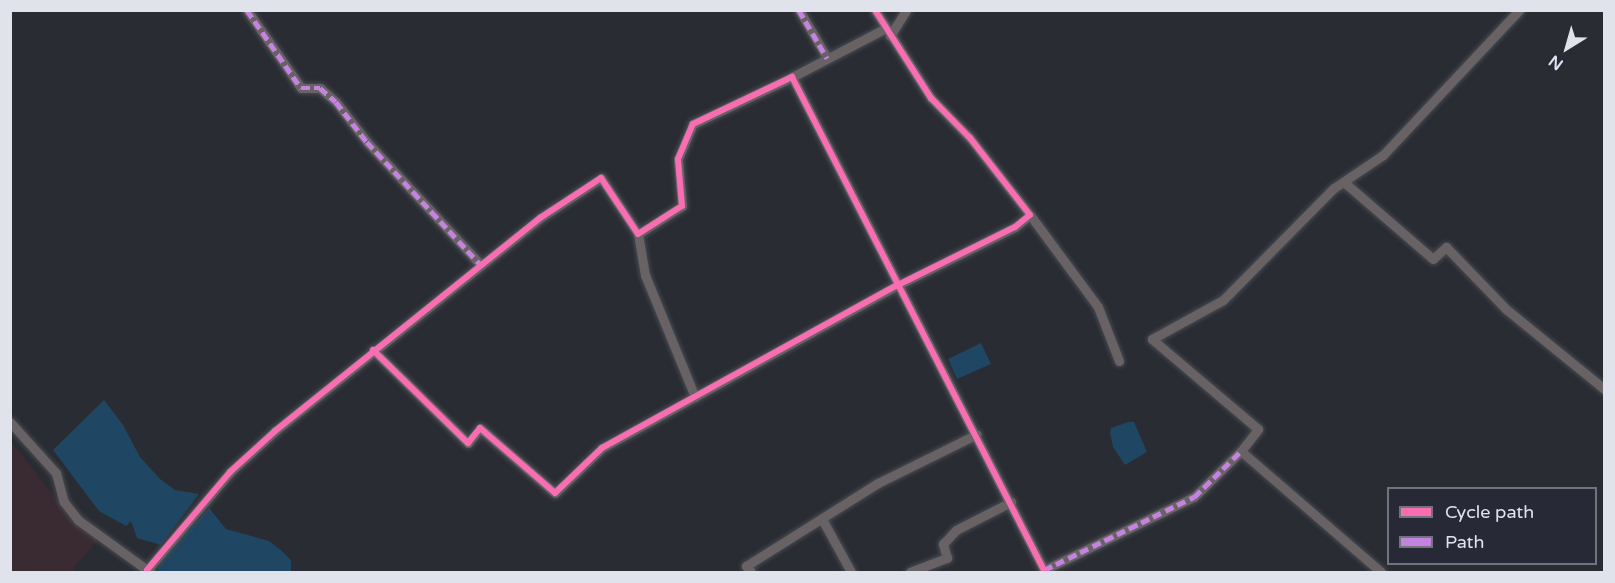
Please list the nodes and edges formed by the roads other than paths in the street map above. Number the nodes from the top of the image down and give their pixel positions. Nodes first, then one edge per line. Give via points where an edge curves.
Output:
1 (247, 10) edge
2 (799, 10) edge
3 (875, 10) edge
4 (906, 10) edge
5 (1519, 10) edge
6 (888, 32) junction
7 (827, 58) junction
8 (792, 77) junction
9 (1345, 183) junction
10 (1030, 215) junction
11 (638, 234) junction
12 (481, 265) junction
13 (896, 286) junction
14 (374, 350) junction
15 (1119, 362) dead end
16 (1605, 389) edge
17 (694, 397) junction
18 (10, 422) edge
19 (977, 434) junction
20 (1241, 451) junction
21 (1011, 502) junction
22 (822, 519) junction
23 (148, 571) edge
24 (1045, 572) edge
25 (751, 573) edge
26 (851, 573) edge
27 (910, 573) edge
28 (1380, 573) edge

1 - 12 street via 301,88 320,88 336,102 367,142
2 - 7 street
3 - 6 street
4 - 6 street
5 - 9 street via 1383,155
6 - 7 street
6 - 10 street via 931,98 970,138
7 - 8 street
8 - 11 street via 693,124 678,159 682,206
8 - 13 street
9 - 16 street via 1433,259 1446,247 1506,309
9 - 20 street via 1334,188 1223,300 1152,339 1258,429
10 - 13 street via 1015,227
10 - 15 street via 1098,308
11 - 12 street via 601,177
11 - 17 street via 645,275
12 - 14 street
13 - 17 street
13 - 19 street
14 - 17 street via 468,443 480,428 555,493 602,448
14 - 23 street via 230,472
18 - 23 street via 56,472 64,502 78,520
19 - 21 street
19 - 22 street via 878,483
20 - 24 street via 1194,497
20 - 28 street
21 - 24 street
21 - 27 street via 956,530 943,544 947,558
22 - 25 street via 746,566
22 - 26 street

